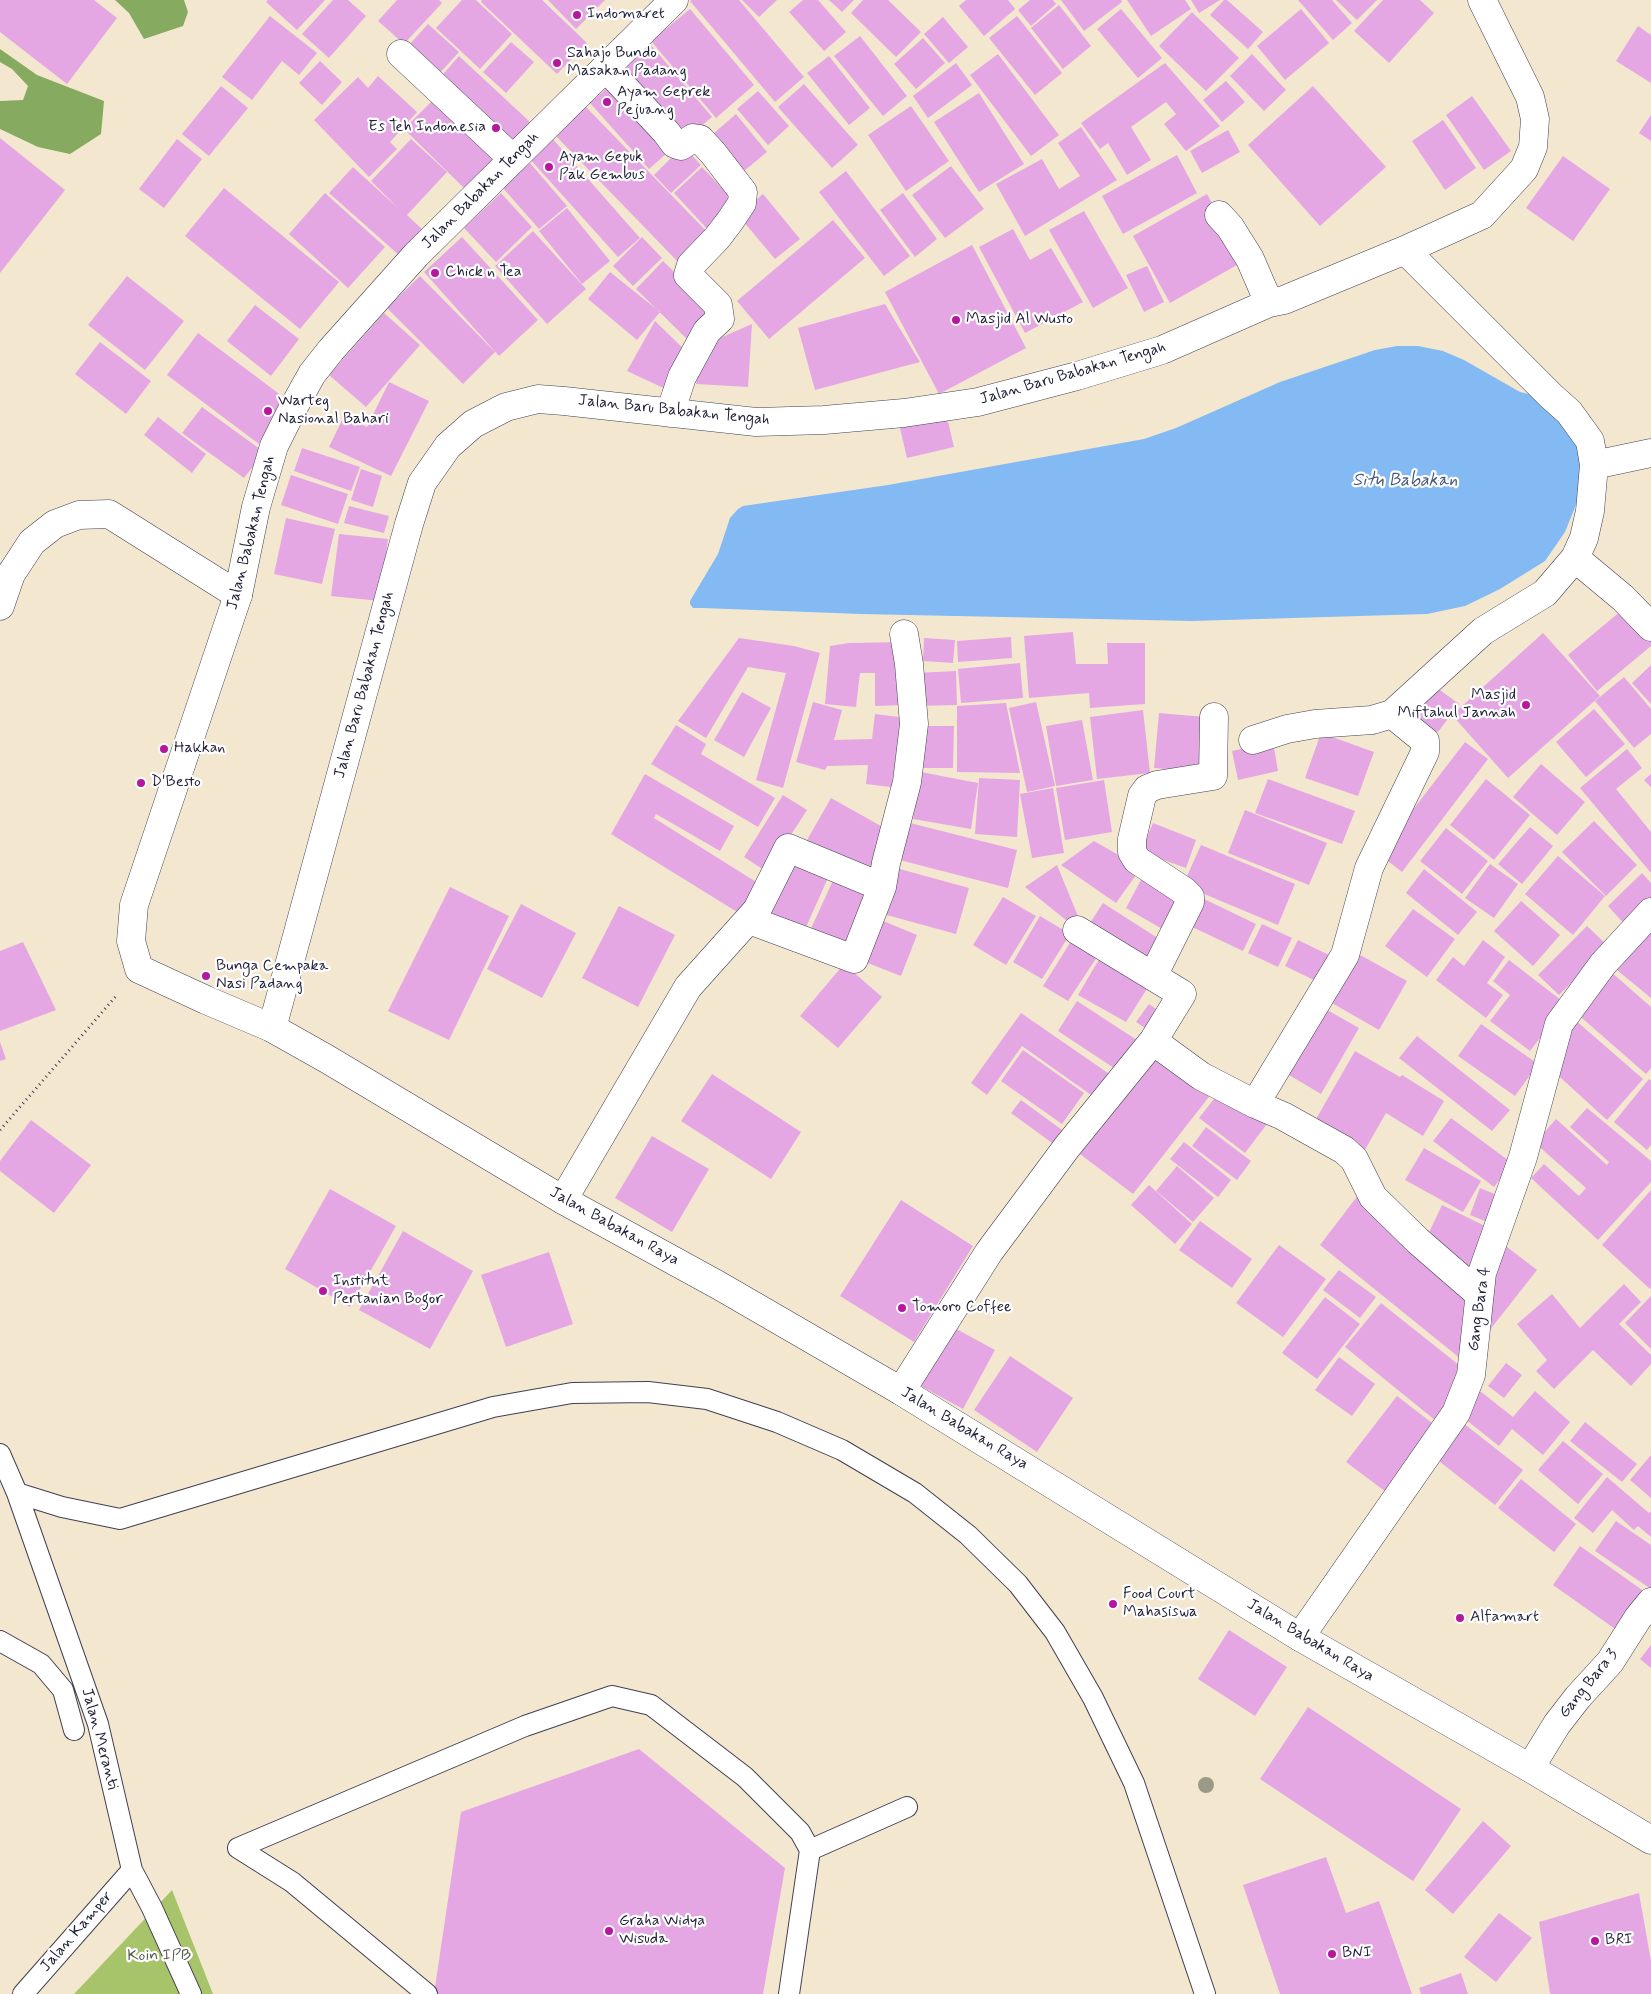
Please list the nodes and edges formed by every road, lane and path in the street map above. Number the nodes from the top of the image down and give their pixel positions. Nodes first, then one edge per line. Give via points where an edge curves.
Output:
1 (674, 0) edge
2 (1482, 0) edge
3 (401, 54) dead end
4 (606, 68) junction
5 (512, 159) junction
6 (1220, 215) dead end
7 (1406, 250) junction
8 (1269, 304) junction
9 (670, 413) junction
10 (1651, 453) edge
11 (1594, 465) junction
12 (1575, 558) junction
13 (238, 595) junction
14 (0, 606) edge
15 (1651, 627) edge
16 (904, 634) dead end
17 (1392, 714) junction
18 (1214, 718) dead end
19 (1253, 740) dead end
20 (882, 887) junction
21 (1651, 912) edge
22 (749, 920) junction
23 (1077, 930) dead end
24 (139, 969) junction
25 (1153, 976) junction
26 (272, 1028) junction
27 (1153, 1041) junction
28 (1255, 1104) junction
29 (0, 1130) edge
30 (563, 1200) junction
31 (1479, 1294) junction
32 (901, 1391) junction
33 (0, 1454) edge
34 (17, 1493) junction
35 (1651, 1602) edge
36 (1300, 1637) junction
37 (0, 1641) edge
38 (74, 1730) dead end
39 (1530, 1768) junction
40 (907, 1807) dead end
41 (1651, 1840) edge
42 (810, 1850) junction
43 (132, 1870) junction
44 (23, 1994) edge
45 (191, 1994) edge
46 (427, 1994) edge
47 (789, 1994) edge
48 (1205, 1994) edge

1 - 4 street, Jalan Babakan Tengah
2 - 7 street, Jalan Baru Babakan Tengah via 1530,97 1535,119 1533,147 1524,170 1482,216
3 - 5 street
4 - 5 street, Jalan Babakan Tengah
4 - 9 street via 675,144 681,146 694,138 700,139 743,192 742,203 730,221 691,265 688,275 718,305 720,319 708,331 682,377
5 - 13 street, Jalan Babakan Tengah via 355,321 312,374 274,446 256,507
6 - 8 street via 1250,259
7 - 8 street, Jalan Baru Babakan Tengah
7 - 11 street via 1569,412 1590,441
8 - 9 street, Jalan Baru Babakan Tengah via 1162,350 978,402 904,413 814,420 756,422
9 - 26 street, Jalan Baru Babakan Tengah via 538,399 506,407 473,424 448,446 422,483
10 - 11 street
11 - 12 street via 1590,511
12 - 15 street via 1623,598
12 - 17 street via 1545,594 1483,631
13 - 14 street via 109,514 79,515 55,524 32,542 11,574
13 - 24 street, Jalan Babakan Tengah via 134,906 130,941
16 - 20 street via 914,724 907,782
17 - 19 street via 1372,720 1288,729
17 - 28 street via 1425,741 1425,752 1370,868 1345,955
18 - 25 street via 1213,776 1157,785 1142,796 1132,852 1137,860 1190,897
20 - 22 street via 788,848
20 - 22 street via 854,959
21 - 31 street, Gang Bara 4 via 1603,964 1559,1024 1522,1157 1482,1273
22 - 30 street via 688,987
23 - 25 street
24 - 26 street
24 - 29 path
25 - 27 street via 1182,994
26 - 30 street, Jalan Babakan Raya
27 - 28 street via 1201,1076
27 - 32 street via 989,1252
28 - 31 street via 1344,1150 1354,1159 1374,1197
30 - 32 street, Jalan Babakan Raya
31 - 36 street, Gang Bara 4 via 1471,1375 1456,1413
32 - 36 street, Jalan Babakan Raya
33 - 34 lane, Jalan Meranti
34 - 43 lane, Jalan Meranti via 98,1724
34 - 48 lane via 62,1507 120,1519 493,1407 572,1393 648,1392 707,1399 777,1422 842,1450 915,1493 968,1535 1018,1584 1055,1632 1093,1698 1134,1783
35 - 39 street, Gang Bara 3 via 1610,1662 1557,1724
36 - 39 street, Jalan Babakan Raya
37 - 38 lane via 41,1664 63,1690
39 - 41 street, Jalan Babakan Raya
40 - 42 lane
42 - 46 lane via 800,1832 744,1777 652,1705 612,1696 525,1726 238,1848 292,1882
42 - 47 lane
43 - 44 lane, Jalan Kamper
43 - 45 lane, Jalan Meranti

